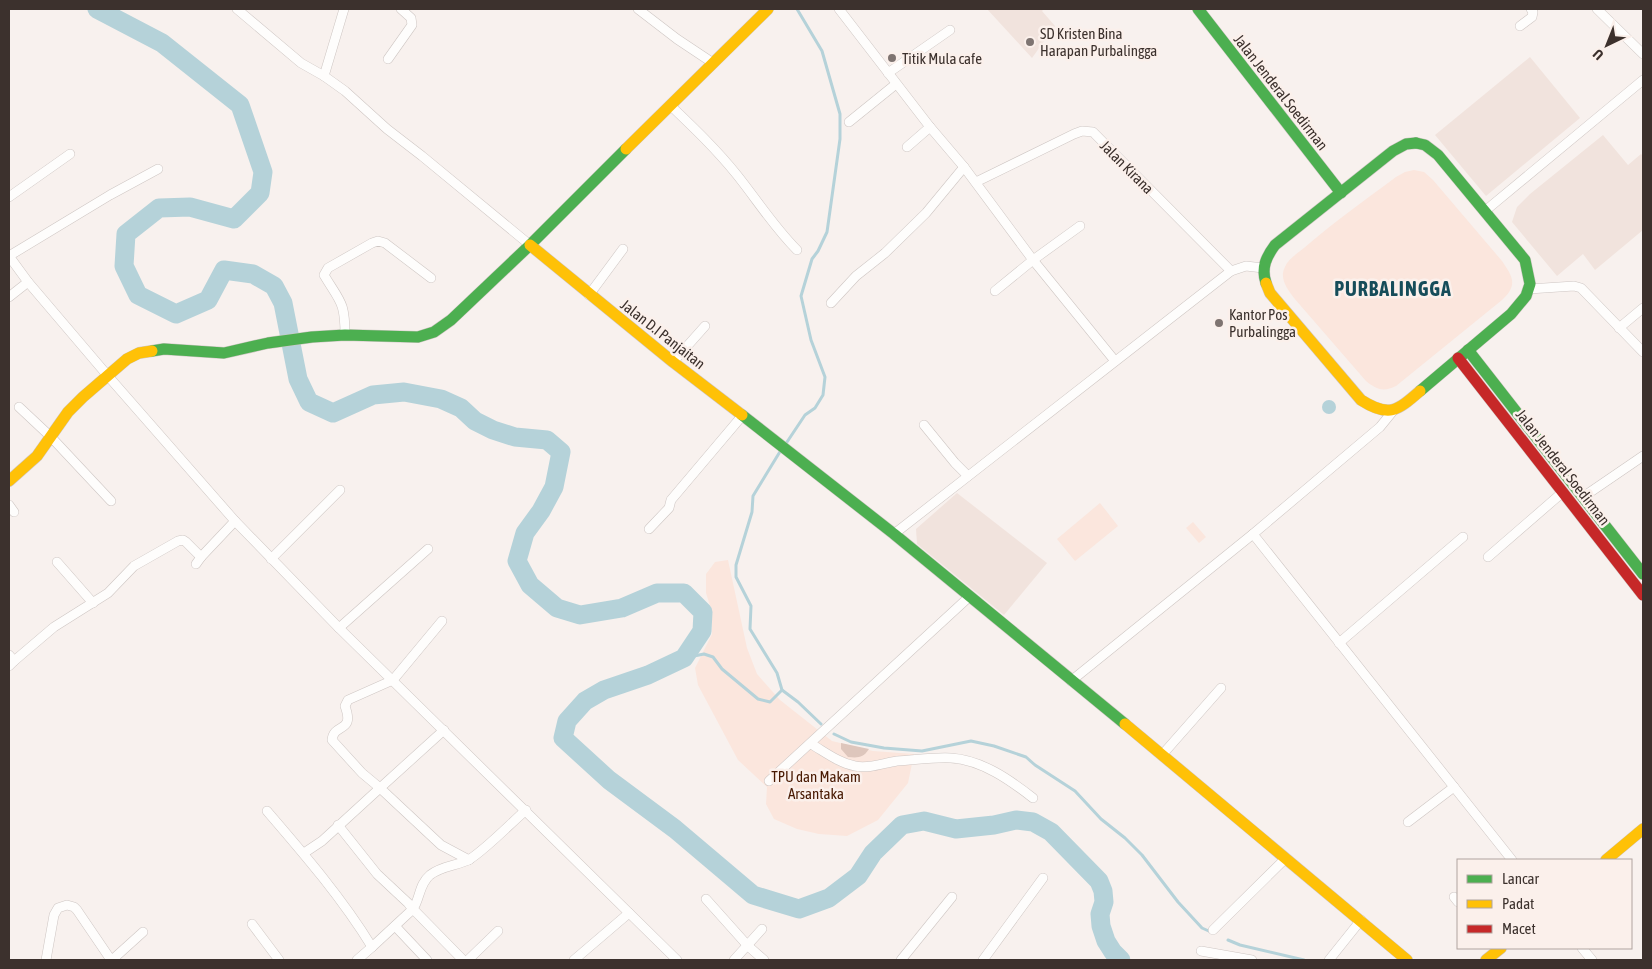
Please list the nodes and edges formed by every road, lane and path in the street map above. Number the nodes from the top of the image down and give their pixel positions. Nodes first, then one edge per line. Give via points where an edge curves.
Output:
1 (237, 9) edge
2 (344, 9) edge
3 (401, 9) edge
4 (638, 9) edge
5 (768, 9) edge
6 (839, 9) edge
7 (1198, 9) edge
8 (1531, 9) edge
9 (1597, 9) edge
10 (1520, 26) dead end
11 (950, 30) dead end
12 (1643, 54) edge
13 (388, 59) dead end
14 (713, 63) junction
15 (888, 73) junction
16 (324, 76) junction
17 (1640, 82) edge
18 (896, 84) junction
19 (1643, 94) edge
20 (671, 106) junction
21 (849, 122) dead end
22 (930, 127) junction
23 (907, 147) dead end
24 (70, 154) dead end
25 (964, 167) junction
26 (158, 169) dead end
27 (976, 182) junction
28 (1341, 193) junction
29 (9, 197) edge
30 (1485, 211) junction
31 (1080, 226) dead end
32 (530, 246) junction
33 (623, 249) dead end
34 (796, 250) dead end
35 (9, 256) edge
36 (1033, 260) junction
37 (1263, 268) junction
38 (1231, 271) junction
39 (431, 278) dead end
40 (28, 282) junction
41 (1529, 289) junction
42 (995, 292) dead end
43 (589, 295) junction
44 (9, 297) edge
45 (831, 303) dead end
46 (1643, 308) edge
47 (706, 326) dead end
48 (1619, 328) junction
49 (345, 335) junction
50 (1468, 350) junction
51 (1643, 352) edge
52 (1458, 358) junction
53 (1115, 361) junction
54 (673, 362) junction
55 (108, 376) junction
56 (19, 407) dead end
57 (1393, 411) junction
58 (742, 416) junction
59 (924, 426) dead end
60 (51, 436) junction
61 (1643, 456) edge
62 (968, 476) junction
63 (9, 481) edge
64 (340, 490) dead end
65 (1563, 492) junction
66 (1583, 497) junction
67 (112, 501) dead end
68 (235, 521) junction
69 (649, 529) dead end
70 (894, 534) junction
71 (1253, 534) junction
72 (1463, 537) dead end
73 (428, 549) dead end
74 (1488, 557) dead end
75 (271, 559) junction
76 (57, 562) dead end
77 (1643, 574) edge
78 (1643, 595) edge
79 (969, 597) junction
80 (93, 603) junction
81 (442, 621) dead end
82 (339, 628) junction
83 (1339, 643) junction
84 (10, 660) edge
85 (393, 680) junction
86 (1071, 681) junction
87 (1221, 688) dead end
88 (444, 730) junction
89 (814, 741) junction
90 (1162, 755) junction
91 (769, 781) dead end
92 (1454, 787) junction
93 (380, 788) junction
94 (1033, 798) dead end
95 (526, 810) junction
96 (267, 811) dead end
97 (1408, 822) dead end
98 (338, 825) junction
99 (1643, 829) edge
100 (304, 853) junction
101 (1286, 858) junction
102 (1511, 859) edge
103 (1607, 859) edge
104 (469, 860) junction
105 (1043, 878) dead end
106 (952, 897) dead end
107 (706, 899) dead end
108 (413, 910) junction
109 (629, 913) junction
110 (1361, 920) junction
111 (252, 924) dead end
112 (395, 926) junction
113 (762, 929) dead end
114 (1213, 930) dead end
115 (498, 931) dead end
116 (143, 932) dead end
117 (748, 946) junction
118 (372, 947) junction
119 (1498, 949) edge
120 (1583, 949) edge
121 (1201, 951) dead end
122 (46, 960) edge
123 (111, 960) edge
124 (279, 960) edge
125 (357, 960) edge
126 (427, 960) edge
127 (463, 960) edge
128 (468, 960) edge
129 (574, 960) edge
130 (677, 960) edge
131 (734, 960) edge
132 (764, 960) edge
133 (901, 960) edge
134 (983, 960) edge
135 (1252, 960) edge
136 (1329, 960) edge
137 (1407, 960) edge
138 (1486, 960) edge
139 (1592, 960) edge

1 - 16 street via 301,63
2 - 16 street
3 - 13 street via 411,18 412,25
4 - 14 street
5 - 14 street
6 - 15 street
7 - 28 street, Jalan Jenderal Soedirman
8 - 10 street via 1532,17
9 - 12 street
11 - 15 street
14 - 20 street
15 - 18 street
16 - 32 street
17 - 19 street
17 - 30 street
18 - 21 street
18 - 22 street
20 - 32 street
20 - 34 street via 728,164
22 - 23 street
22 - 25 street
24 - 29 street
25 - 27 street
25 - 45 street via 926,213
26 - 35 street
27 - 36 street
27 - 38 street, Jalan Kirana via 1074,134 1093,132
28 - 30 street via 1393,151 1416,143 1438,154
28 - 37 street via 1275,245
30 - 41 street via 1525,260 1531,275
31 - 36 street
32 - 43 street, Jalan D.I Panjaitan
32 - 49 street via 452,320 434,332 418,337
33 - 43 street
35 - 40 street
36 - 42 street
36 - 53 street
37 - 38 street via 1246,266
37 - 57 street via 1264,281 1270,293 1361,400 1374,408
38 - 53 street
39 - 49 street via 385,242 378,241 328,268 324,275 344,308
40 - 44 street
40 - 55 street
41 - 48 street via 1581,288
41 - 50 street via 1511,314
43 - 54 street, Jalan D.I Panjaitan
46 - 48 street
47 - 54 street
48 - 51 street
49 - 55 street via 268,343 224,353 147,351 127,359
50 - 52 street
50 - 66 street, Jalan Jenderal Soedirman
52 - 57 street
52 - 65 street, Jalan Jenderal Soedirman
53 - 62 street
54 - 58 street, Jalan D.I Panjaitan
55 - 60 street via 68,412
55 - 68 street
56 - 60 street
57 - 71 street via 1380,428
58 - 69 street
58 - 70 street, Jalan D.I Panjaitan
59 - 62 street
60 - 63 street via 37,456
60 - 67 street
61 - 66 street
62 - 70 street
64 - 75 street
65 - 74 street
65 - 78 street, Jalan Jenderal Soedirman
66 - 77 street, Jalan Jenderal Soedirman
68 - 75 street
68 - 80 street via 198,561 186,542 178,541 134,566
70 - 79 street, Jalan D.I Panjaitan
71 - 83 street
71 - 86 street
72 - 83 street
73 - 82 street
75 - 82 street
76 - 80 street
79 - 86 street, Jalan D.I Panjaitan
79 - 89 street
80 - 84 street
81 - 85 street
82 - 85 street
83 - 92 street
85 - 88 street
85 - 93 street via 348,700 345,706 348,721 332,737 343,754
86 - 90 street, Jalan D.I Panjaitan
87 - 90 street
88 - 93 street
88 - 95 street
89 - 91 street
89 - 94 street via 846,764 857,766 952,758 974,763 1004,777
90 - 101 street, Jalan D.I Panjaitan
92 - 97 street
92 - 102 street
93 - 98 street
93 - 104 street via 441,845
95 - 104 street
95 - 109 street
96 - 100 street
98 - 100 street
98 - 108 street via 377,874
99 - 103 street
100 - 118 street
101 - 110 street, Jalan D.I Panjaitan
101 - 114 street
104 - 108 street via 430,875
105 - 134 street
106 - 133 street
107 - 117 street
108 - 112 street
108 - 127 street
109 - 129 street
109 - 130 street
110 - 136 street
110 - 137 street, Jalan D.I Panjaitan
111 - 124 street
112 - 118 street
112 - 126 street
113 - 117 street
115 - 128 street
116 - 123 street
117 - 131 street
117 - 132 street
118 - 125 street
119 - 138 street
120 - 139 street
121 - 135 street
122 - 123 street via 54,915 58,908 67,904 77,910

